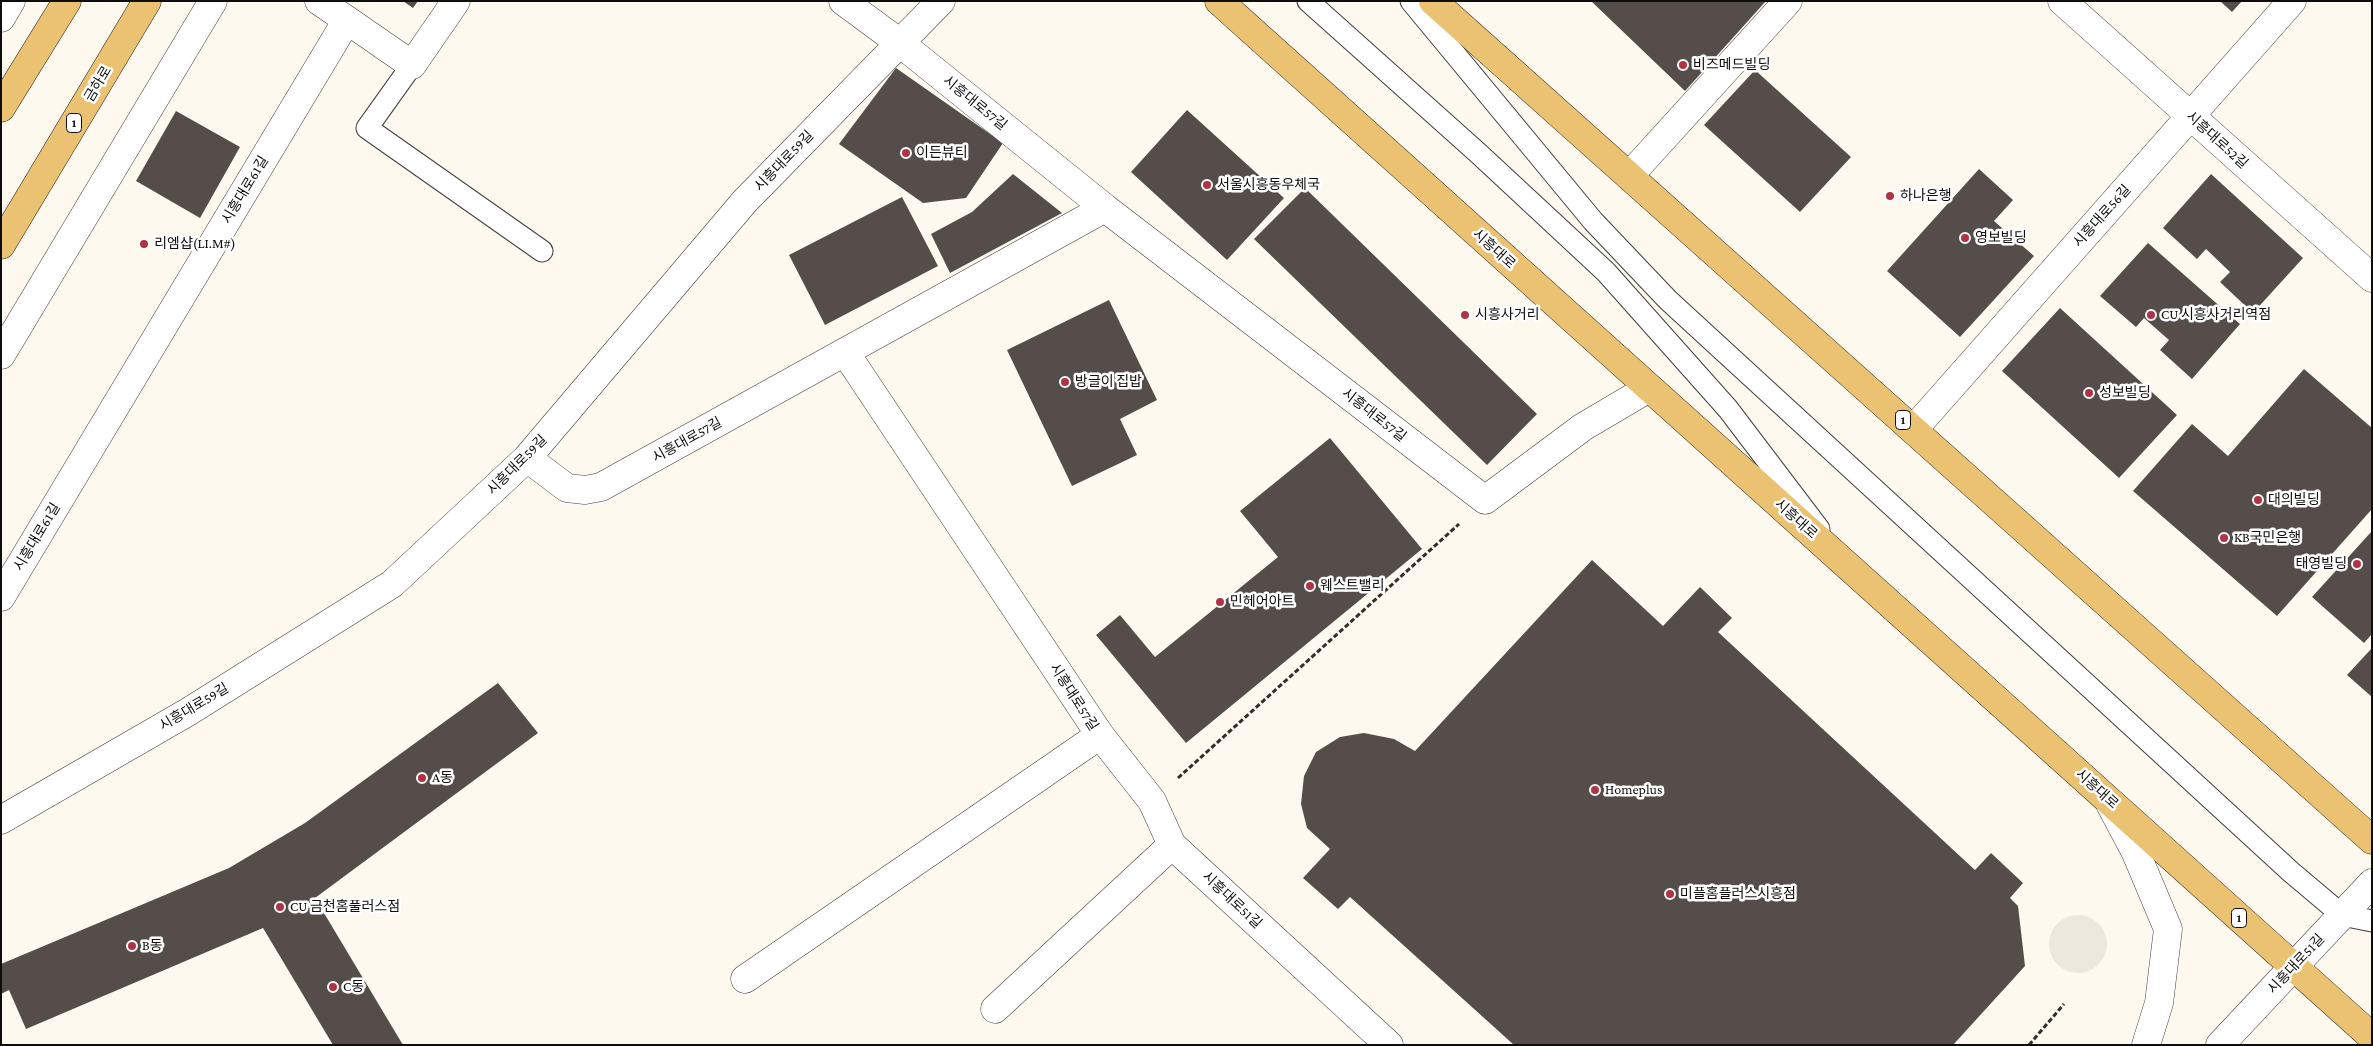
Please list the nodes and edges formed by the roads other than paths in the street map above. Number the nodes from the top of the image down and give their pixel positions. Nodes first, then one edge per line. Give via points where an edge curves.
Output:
1 (11, 1) edge
2 (67, 1) edge
3 (148, 1) edge
4 (213, 1) edge
5 (319, 1) edge
6 (456, 1) edge
7 (844, 1) edge
8 (941, 1) edge
9 (1219, 1) edge
10 (1308, 1) edge
11 (1411, 1) edge
12 (1433, 1) edge
13 (1788, 1) edge
14 (2062, 1) edge
15 (2292, 1) edge
16 (1, 18) edge
17 (347, 20) junction
18 (900, 43) junction
19 (412, 65) junction
20 (1, 108) edge
21 (2190, 116) junction
22 (1629, 176) junction
23 (1105, 208) junction
24 (1, 245) edge
25 (542, 251) dead end
26 (2372, 278) edge
27 (845, 352) junction
28 (1, 355) edge
29 (1649, 388) junction
30 (1913, 430) junction
31 (527, 458) junction
32 (1845, 563) junction
33 (1, 597) edge
34 (1100, 735) junction
35 (2107, 798) junction
36 (1, 820) edge
37 (2372, 840) edge
38 (1172, 845) junction
39 (2372, 883) edge
40 (2342, 915) junction
41 (2372, 921) edge
42 (2293, 967) junction
43 (745, 979) dead end
44 (995, 1009) dead end
45 (2372, 1037) edge
46 (1389, 1045) edge
47 (2146, 1045) edge
48 (2220, 1045) edge

1 - 16 street
2 - 20 main road
3 - 24 main road, 금하로 / 1
4 - 28 street
5 - 17 street
6 - 19 street
7 - 18 street, 시흥대로57길
8 - 18 street, 시흥대로59길
9 - 29 main road, 시흥대로 / 1
10 - 32 lane via 1606,272 1728,409
11 - 40 lane via 1593,221 1668,300 2291,872
12 - 22 main road, 1
13 - 22 street
14 - 21 street, 시흥대로52길
15 - 21 street, 시흥대로56길
17 - 19 street
17 - 33 street, 시흥대로61길
18 - 23 street, 시흥대로57길
18 - 31 street, 시흥대로59길 via 745,201
19 - 25 lane via 367,128
21 - 26 street, 시흥대로52길
21 - 30 street, 시흥대로56길
22 - 30 main road, 1
23 - 27 street, 시흥대로57길
23 - 29 street, 시흥대로57길 via 1486,500 1583,428
27 - 31 street, 시흥대로57길 via 601,487 567,488
27 - 34 street, 시흥대로57길
29 - 32 main road, 시흥대로 / 1
30 - 37 main road, 1
31 - 36 street, 시흥대로59길 via 392,584 188,712
32 - 35 main road, 시흥대로 / 1
34 - 38 street, 시흥대로51길 via 1152,801
34 - 43 street, 시흥대로57길
35 - 42 main road, 시흥대로 / 1
35 - 47 street via 2136,853 2168,928 2159,1003
38 - 44 street
38 - 46 street, 시흥대로51길
39 - 40 street, 시흥대로51길
40 - 41 lane
40 - 42 street, 시흥대로51길
42 - 45 main road, 시흥대로 / 1
42 - 48 street, 시흥대로51길

